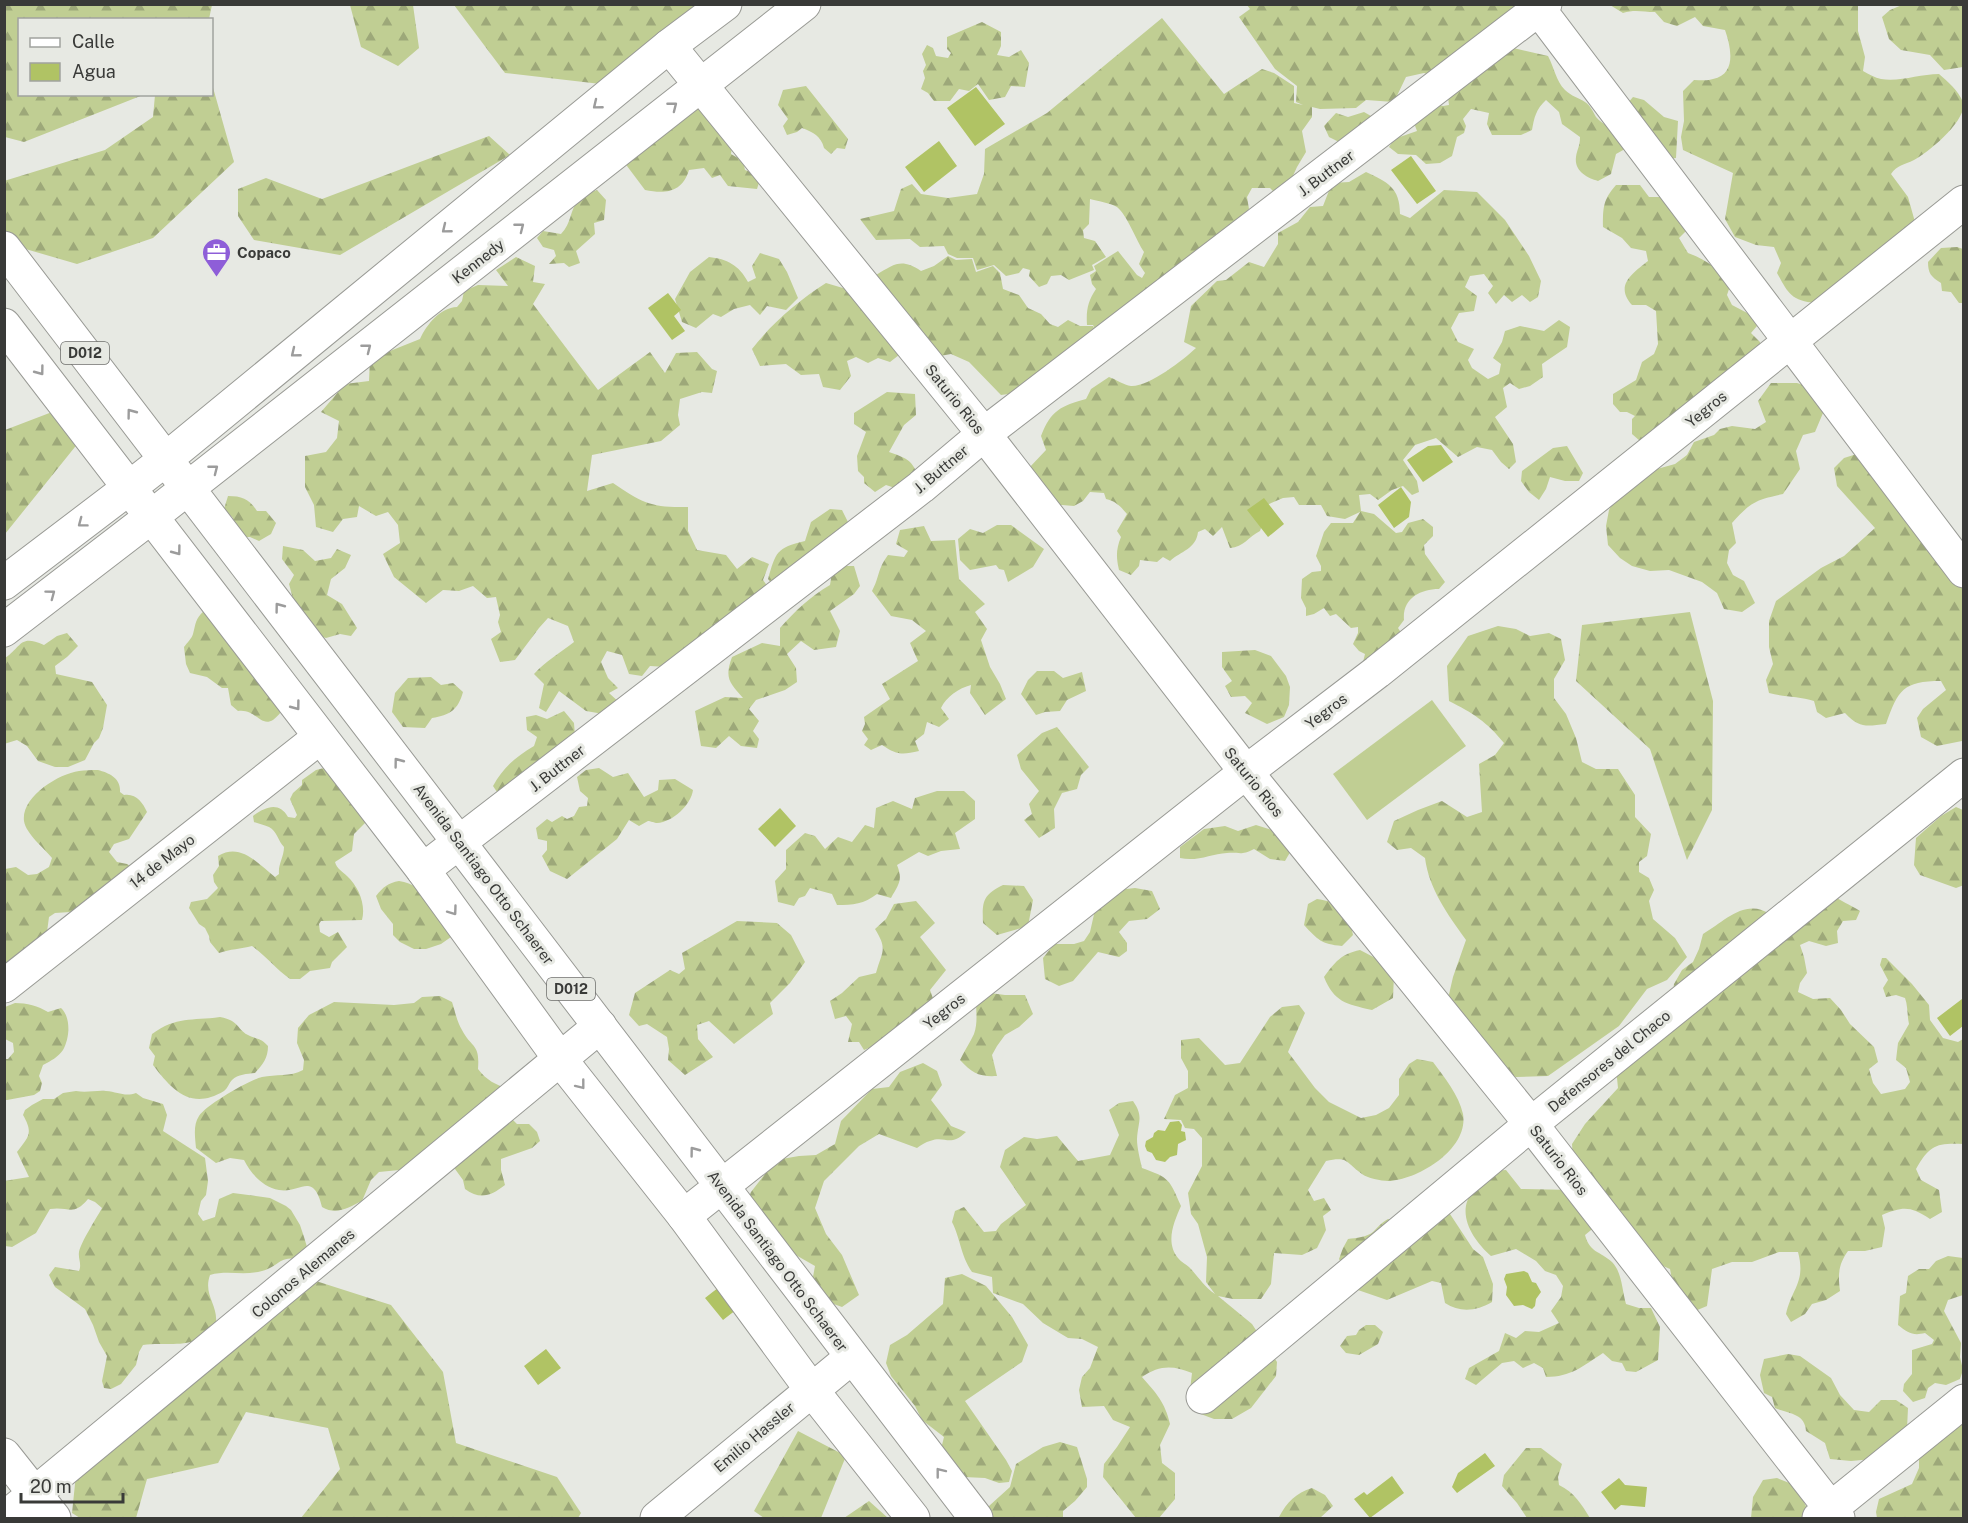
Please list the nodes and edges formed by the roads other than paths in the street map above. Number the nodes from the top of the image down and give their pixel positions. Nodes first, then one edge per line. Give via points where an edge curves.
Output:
1 (725, 4) edge
2 (804, 4) edge
3 (1540, 6) edge
4 (669, 46) junction
5 (701, 84) junction
6 (1964, 202) edge
7 (4, 248) edge
8 (4, 325) edge
9 (1790, 341) junction
10 (984, 434) junction
11 (166, 459) junction
12 (129, 488) junction
13 (189, 488) junction
14 (151, 517) junction
15 (1964, 571) edge
16 (4, 583) edge
17 (4, 630) edge
18 (320, 737) junction
19 (1246, 772) junction
20 (1964, 775) edge
21 (460, 843) junction
22 (423, 870) junction
23 (4, 986) edge
24 (600, 1026) junction
25 (560, 1059) junction
26 (1532, 1124) junction
27 (721, 1187) junction
28 (684, 1216) junction
29 (852, 1357) junction
30 (812, 1389) junction
31 (1203, 1397) dead end
32 (1964, 1401) edge
33 (4, 1455) edge
34 (44, 1507) edge
35 (1829, 1515) edge
36 (5, 1518) edge
37 (657, 1518) edge
38 (914, 1518) edge
39 (976, 1518) edge

1 - 4 street
2 - 5 street, Kennedy
3 - 9 street
3 - 10 street, J. Buttner
4 - 5 street, Saturio Rios
4 -> 11 street
5 - 10 street, Saturio Rios
13 -> 5 street, Kennedy
6 - 9 street, Yegros
11 -> 7 street, D012
8 -> 12 street, D012
9 - 15 street
9 - 19 street, Yegros
10 - 19 street, Saturio Rios
10 - 21 street, J. Buttner via 921,487
11 - 12 street
11 - 13 street, Avenida Santiago Otto Schaerer / D012
12 - 14 street, D012
12 -> 16 street
13 - 14 street, Kennedy
21 -> 13 street, Avenida Santiago Otto Schaerer / D012
17 -> 14 street, Kennedy
14 -> 18 street, D012
18 - 22 street, D012
18 - 23 street, 14 de Mayo
19 - 26 street, Saturio Rios
19 - 27 street, Yegros
20 - 26 street, Defensores del Chaco
21 - 22 street, J. Buttner
21 - 24 street, Avenida Santiago Otto Schaerer / D012
22 -> 25 street, D012
24 - 25 street, Colonos Alemanes
27 -> 24 street, Avenida Santiago Otto Schaerer / D012
25 -> 28 street, D012
25 - 34 street, Colonos Alemanes
26 - 31 street, Defensores del Chaco
26 - 35 street, Saturio Rios
27 - 28 street, Yegros
27 - 29 street, Avenida Santiago Otto Schaerer / D012
28 - 30 street, D012
29 - 30 street, Emilio Hassler
39 -> 29 street, Avenida Santiago Otto Schaerer / D012
30 - 37 street, Emilio Hassler
30 - 38 street, D012
32 - 35 street
33 - 34 street
34 - 36 street, Colonos Alemanes

